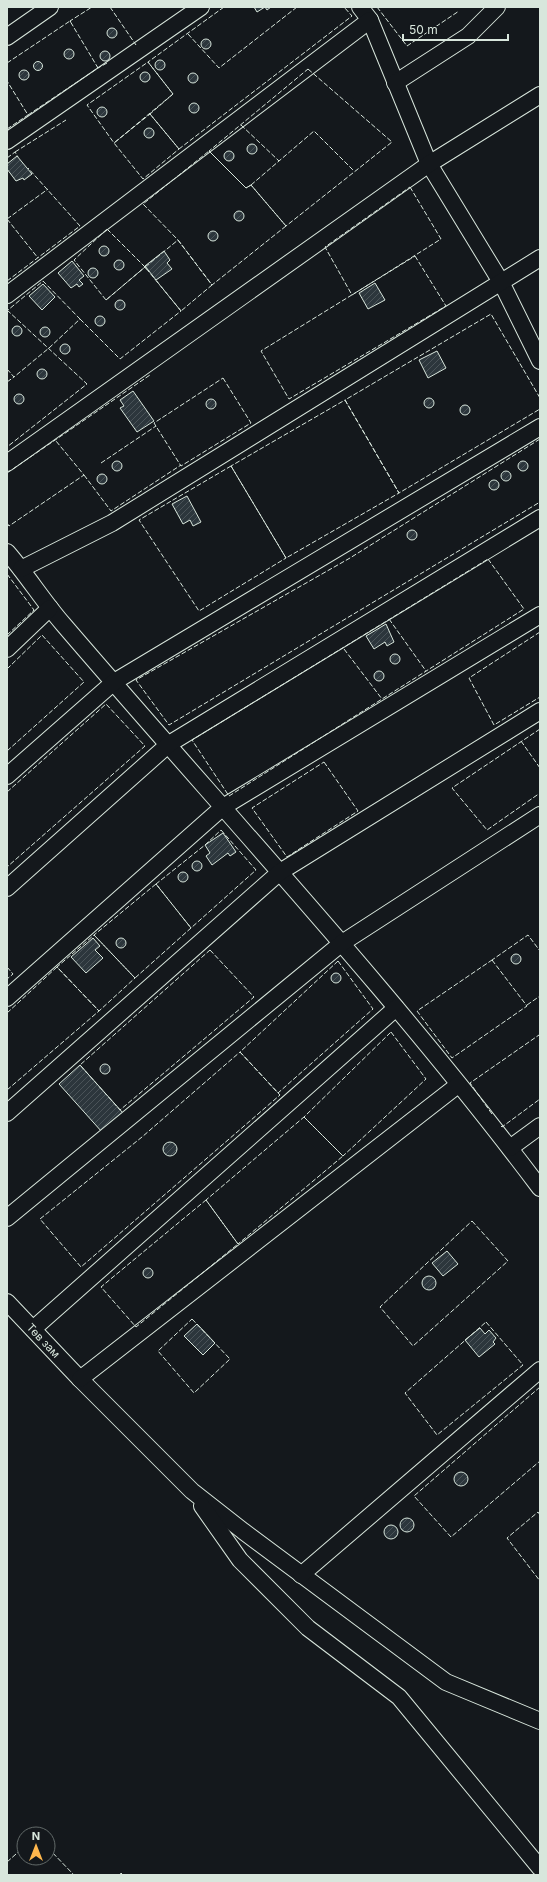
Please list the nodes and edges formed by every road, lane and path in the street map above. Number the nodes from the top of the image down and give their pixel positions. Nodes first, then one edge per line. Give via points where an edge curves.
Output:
1 (50, 7) edge
2 (201, 7) edge
3 (360, 7) edge
4 (497, 7) edge
5 (370, 20) junction
6 (7, 37) edge
7 (395, 83) junction
8 (540, 95) edge
9 (7, 141) edge
10 (429, 164) junction
11 (540, 258) edge
12 (501, 282) junction
13 (7, 295) edge
14 (540, 361) edge
15 (540, 427) edge
16 (7, 462) edge
17 (540, 518) edge
18 (7, 552) edge
19 (21, 569) junction
20 (50, 608) junction
21 (540, 615) edge
22 (7, 649) edge
23 (114, 682) junction
24 (540, 711) edge
25 (169, 744) junction
26 (7, 776) edge
27 (223, 807) junction
28 (540, 815) edge
29 (280, 872) junction
30 (7, 888) edge
31 (342, 943) junction
32 (7, 998) edge
33 (396, 1008) junction
34 (458, 1085) junction
35 (7, 1113) edge
36 (540, 1126) edge
37 (510, 1148) junction
38 (540, 1188) edge
39 (7, 1218) edge
40 (7, 1302) edge
41 (33, 1329) junction
42 (540, 1370) edge
43 (80, 1379) junction
44 (192, 1491) junction
45 (302, 1575) junction
46 (540, 1720) edge
47 (540, 1868) edge

1 - 6 street
2 - 9 street
3 - 5 street
4 - 7 street via 468,36
5 - 7 street
5 - 13 street
7 - 10 street
8 - 10 street
10 - 12 street
10 - 16 street
11 - 12 street
12 - 14 street
12 - 19 street via 112,523
15 - 23 street
17 - 25 street
18 - 19 street
19 - 20 street
20 - 22 street
20 - 23 street
21 - 27 street
23 - 25 street
23 - 26 street
24 - 29 street
25 - 27 street
25 - 30 street
27 - 29 street
27 - 32 street
28 - 31 street
29 - 31 street
29 - 35 street
31 - 33 street
31 - 39 street
33 - 34 street
33 - 41 street
34 - 37 street
34 - 43 street
36 - 37 street
37 - 38 street
40 - 41 street, Төв зам
41 - 43 street, Төв зам
42 - 45 street
43 - 44 street, Төв зам
44 - 45 street
44 - 47 street via 240,1560 308,1628 400,1698
45 - 46 street via 446,1682

